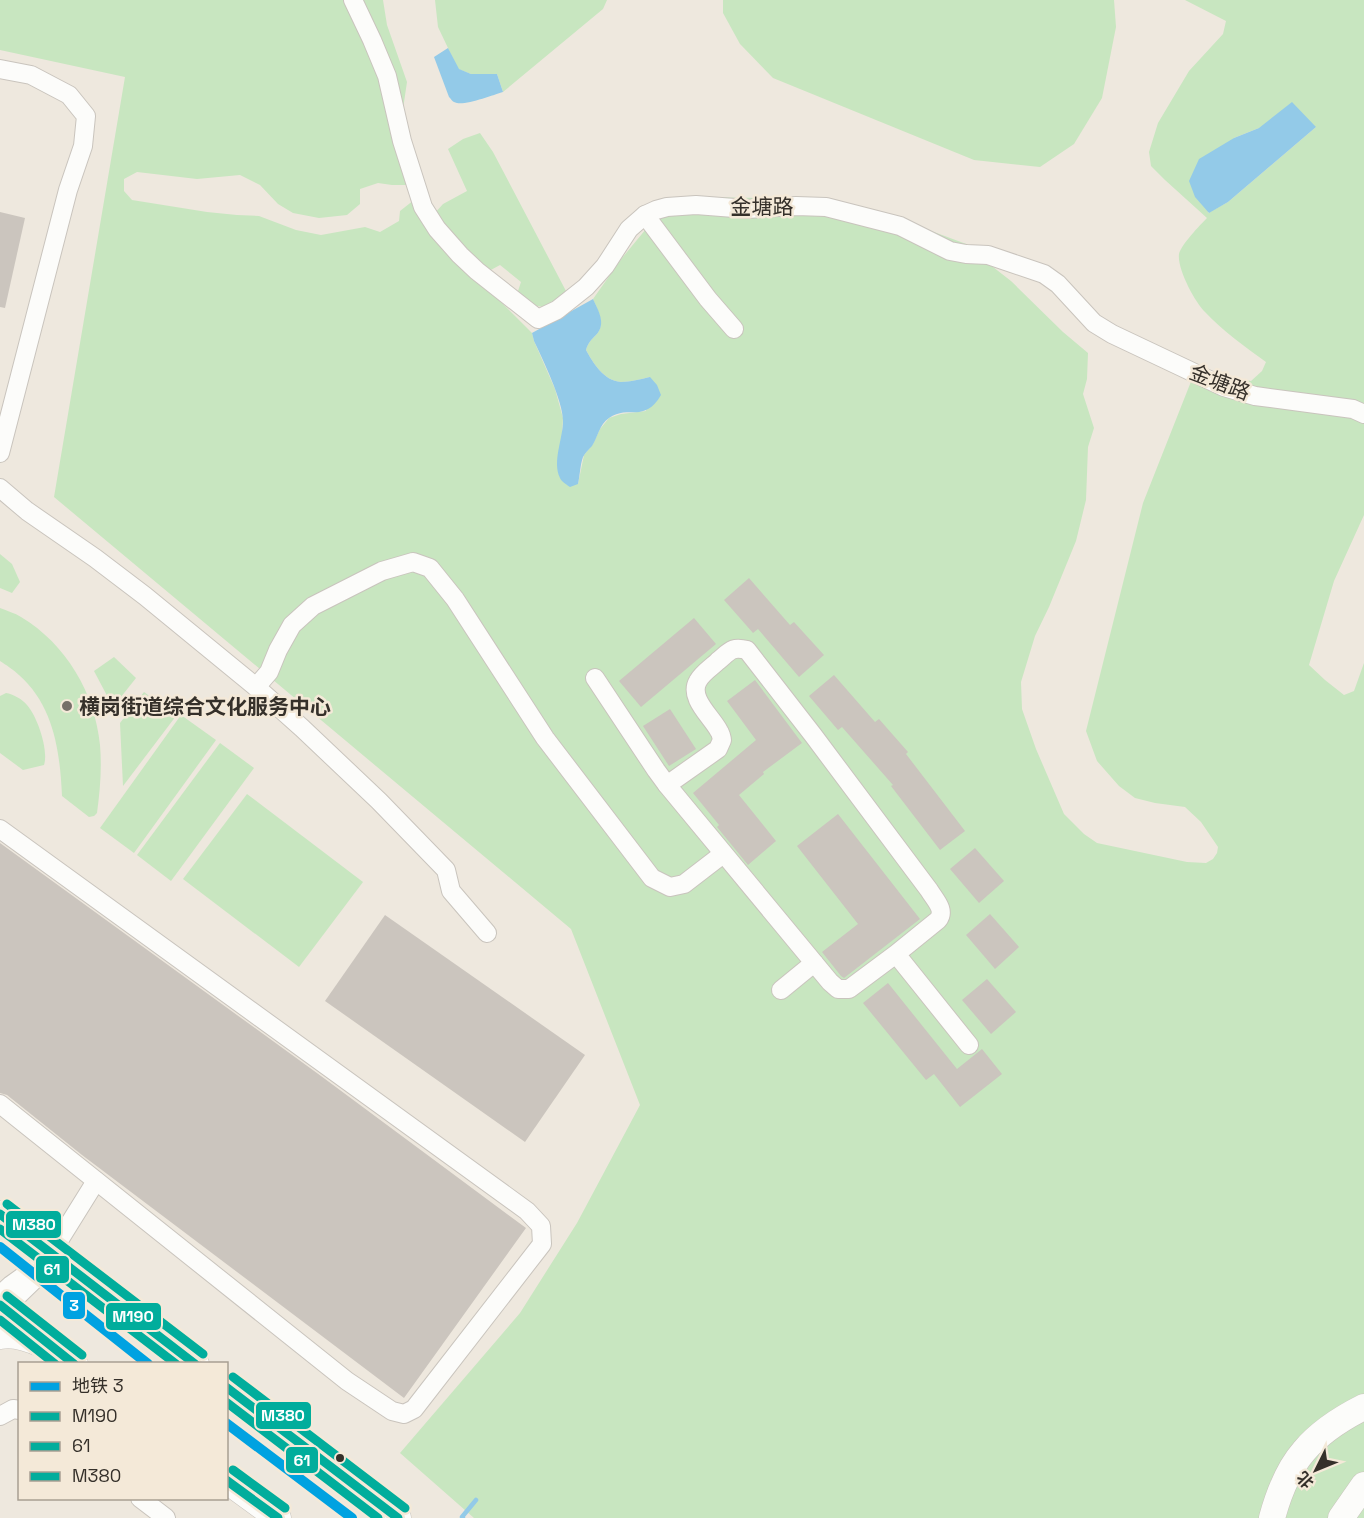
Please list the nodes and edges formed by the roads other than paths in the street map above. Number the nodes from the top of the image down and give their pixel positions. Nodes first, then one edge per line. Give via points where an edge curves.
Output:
1 (353, 0) edge
2 (0, 69) edge
3 (645, 214) junction
4 (734, 329) dead end
5 (1364, 414) edge
6 (0, 453) edge
7 (0, 488) edge
8 (594, 678) dead end
9 (256, 687) junction
10 (667, 785) junction
11 (0, 829) edge
12 (723, 854) junction
13 (488, 933) dead end
14 (896, 954) junction
15 (814, 963) junction
16 (781, 990) dead end
17 (969, 1046) dead end
18 (0, 1104) edge
19 (96, 1181) junction
20 (0, 1214) edge
21 (52, 1254) junction
22 (1, 1306) edge
23 (0, 1336) edge
24 (70, 1360) edge
25 (193, 1362) edge
26 (228, 1389) edge
27 (1364, 1407) edge
28 (18, 1410) edge
29 (0, 1416) edge
30 (228, 1481) edge
31 (1364, 1485) edge
32 (143, 1500) edge
33 (166, 1518) edge
34 (278, 1518) edge
35 (398, 1518) edge
36 (1272, 1518) edge
37 (1341, 1518) edge

1 - 3 street via 387,76 423,207 460,255 531,323 557,310 586,287 629,229
2 - 6 street via 31,75 69,95 87,116
3 - 4 street
3 - 5 street, 金塘路 via 667,207 696,205 747,209 815,206 900,226 950,251 988,255 1044,274 1094,323 1224,387
7 - 9 street via 137,590
8 - 10 street
9 - 12 street via 269,672 292,626 313,606 382,571 413,562 430,568 455,599 545,738 652,878 670,886 684,884
9 - 13 street via 380,801 446,870 451,891
10 - 12 street
10 - 14 street via 718,749 723,740 700,705 696,682 730,650 747,650 942,910 938,920
11 - 19 street via 527,1210 541,1226 542,1244 414,1409 404,1414 392,1411 347,1381
12 - 15 street
14 - 15 street via 849,989 838,989
14 - 17 street
15 - 16 street
18 - 19 street
19 - 21 street
20 - 21 highway
21 - 22 street via 35,1280
21 - 25 highway
22 - 24 highway
23 - 24 highway via 23,1336
26 - 35 highway
27 - 36 highway via 1345,1416 1303,1451 1285,1482
28 - 29 street
30 - 34 highway
31 - 37 highway
32 - 33 street

